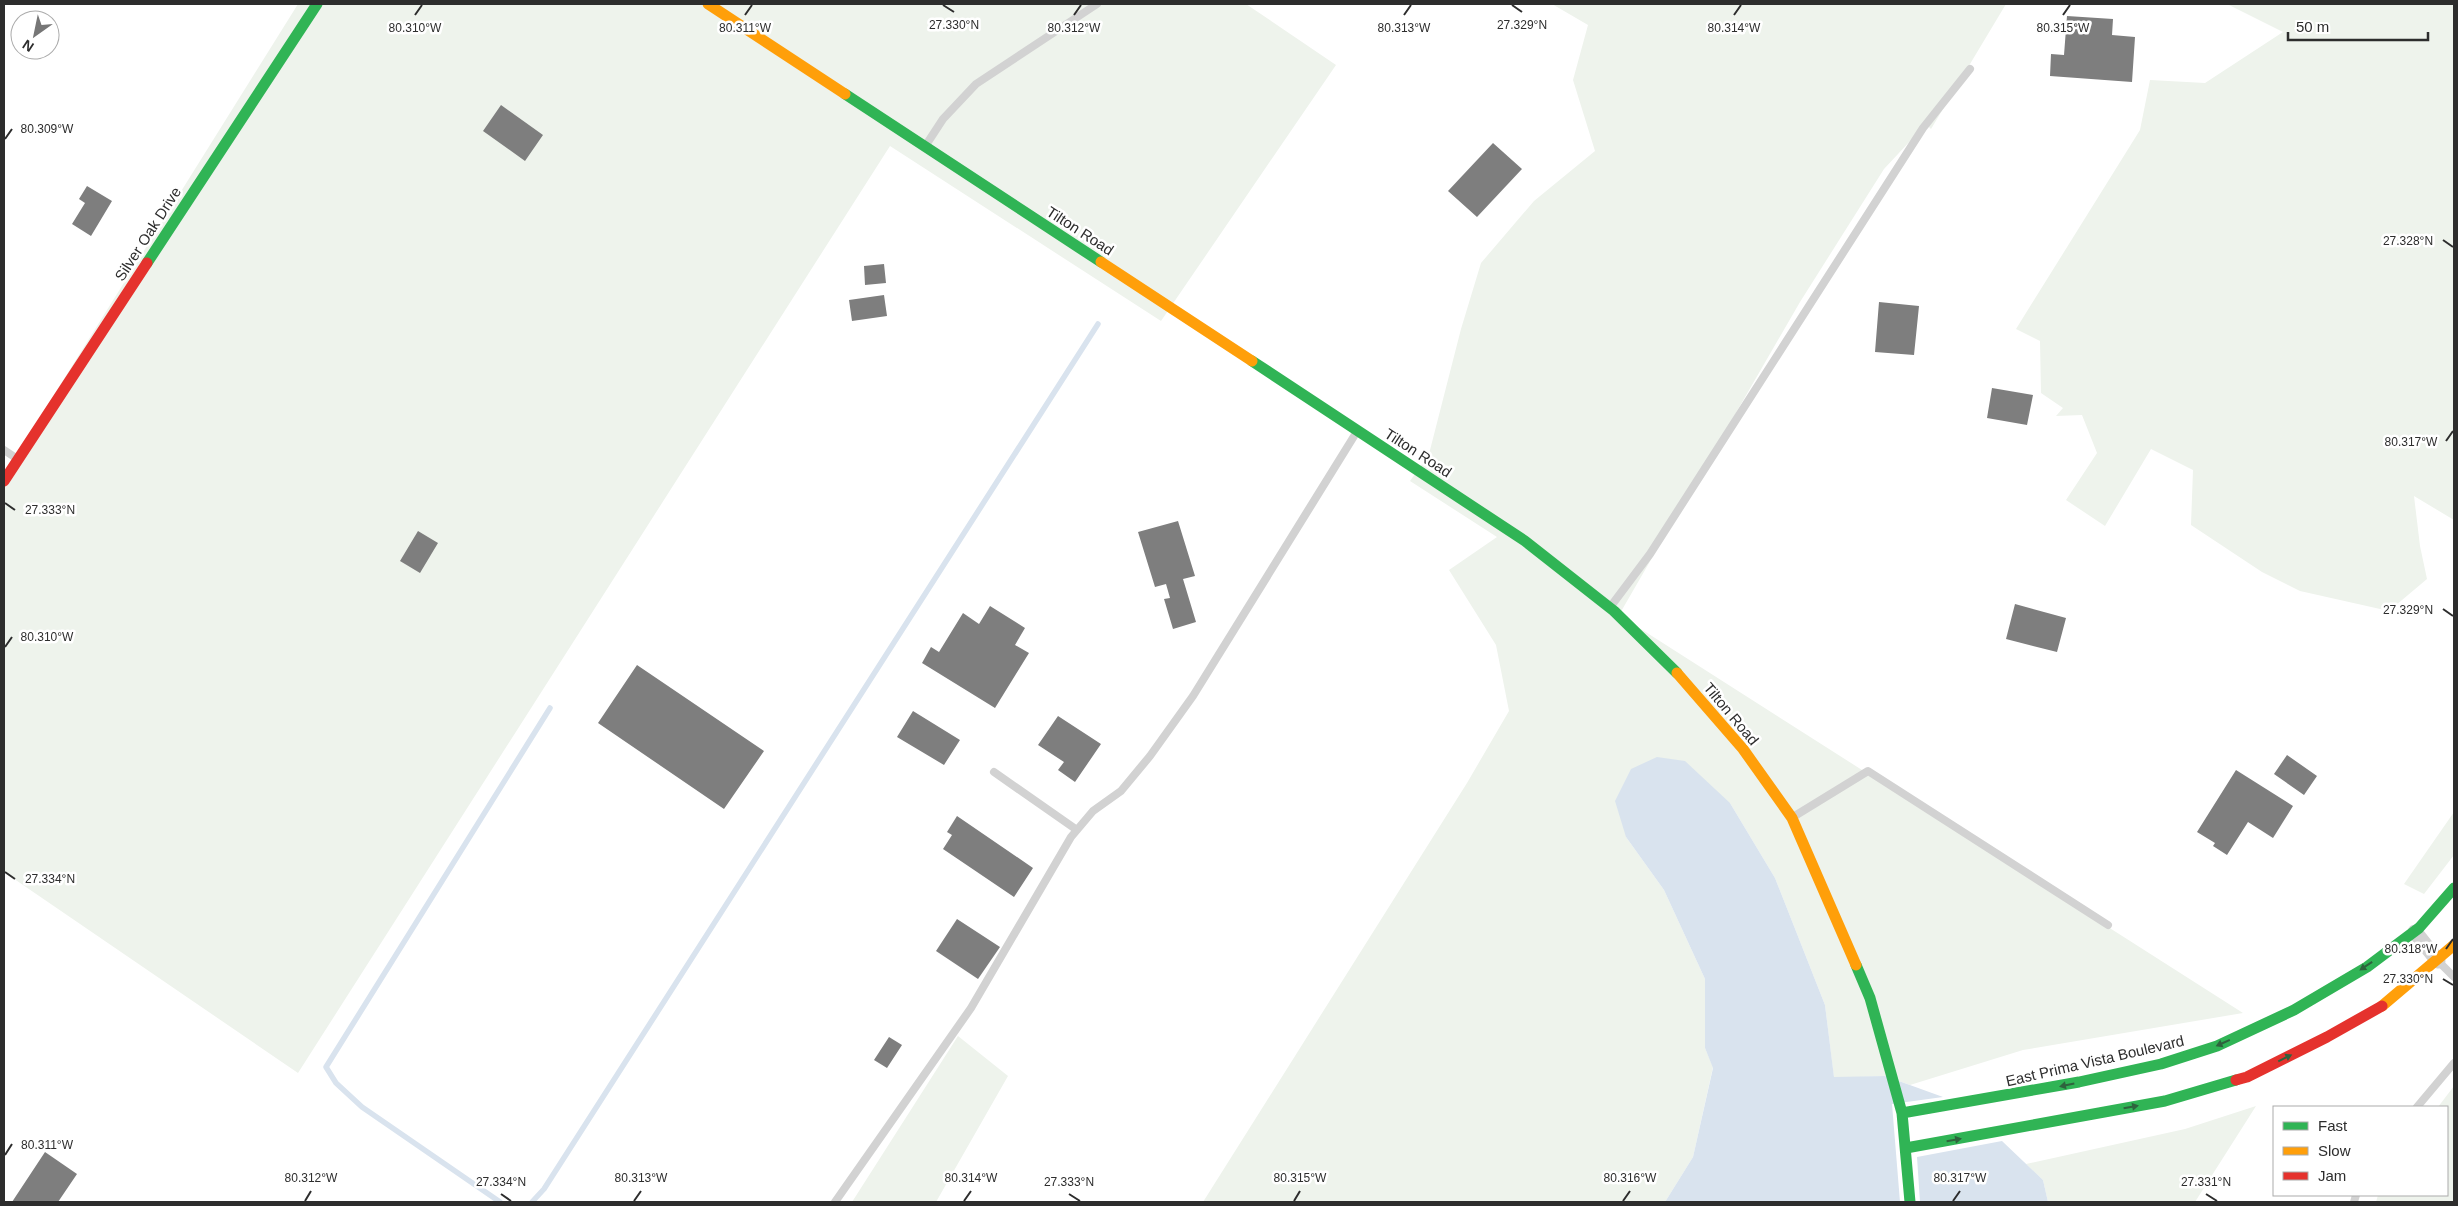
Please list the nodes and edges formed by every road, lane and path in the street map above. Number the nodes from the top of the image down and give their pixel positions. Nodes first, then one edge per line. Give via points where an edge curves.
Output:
1 (317, 4) edge
2 (708, 4) edge
3 (1097, 4) edge
4 (1970, 69) dead end
5 (925, 147) junction
6 (1357, 431) junction
7 (4, 450) edge
8 (18, 459) junction
9 (4, 481) edge
10 (1610, 608) junction
11 (994, 772) dead end
12 (1792, 818) junction
13 (1077, 830) junction
14 (2454, 888) edge
15 (2108, 925) dead end
16 (2415, 932) junction
17 (2454, 945) edge
18 (2438, 961) junction
19 (2454, 977) edge
20 (2454, 1062) edge
21 (2418, 1106) edge
22 (1902, 1113) junction
23 (1906, 1148) junction
24 (836, 1202) edge
25 (1910, 1202) edge

1 - 8 street, Silver Oak Drive
2 - 5 street, Tilton Road
3 - 5 lane via 976,84 943,119
4 - 10 lane via 1923,128 1650,554
5 - 6 street, Tilton Road
6 - 10 street, Tilton Road via 1525,541
6 - 13 lane via 1193,696 1121,791 1094,811
7 - 8 lane
8 - 9 street, Silver Oak Drive
10 - 12 street, Tilton Road via 1677,673 1743,749
11 - 13 lane
12 - 15 lane via 1868,771
12 - 22 street, Tilton Road via 1870,998
13 - 24 lane via 971,1008
14 - 16 street, East Prima Vista Boulevard
16 - 18 street
16 -> 22 street, East Prima Vista Boulevard via 2306,1006 2216,1047 2069,1085 1970,1105
17 - 18 street
18 - 19 lane
23 -> 18 street via 2165,1101 2247,1077 2389,1002
20 - 21 lane
22 - 23 street, Tilton Road
23 - 25 street, Tilton Road

